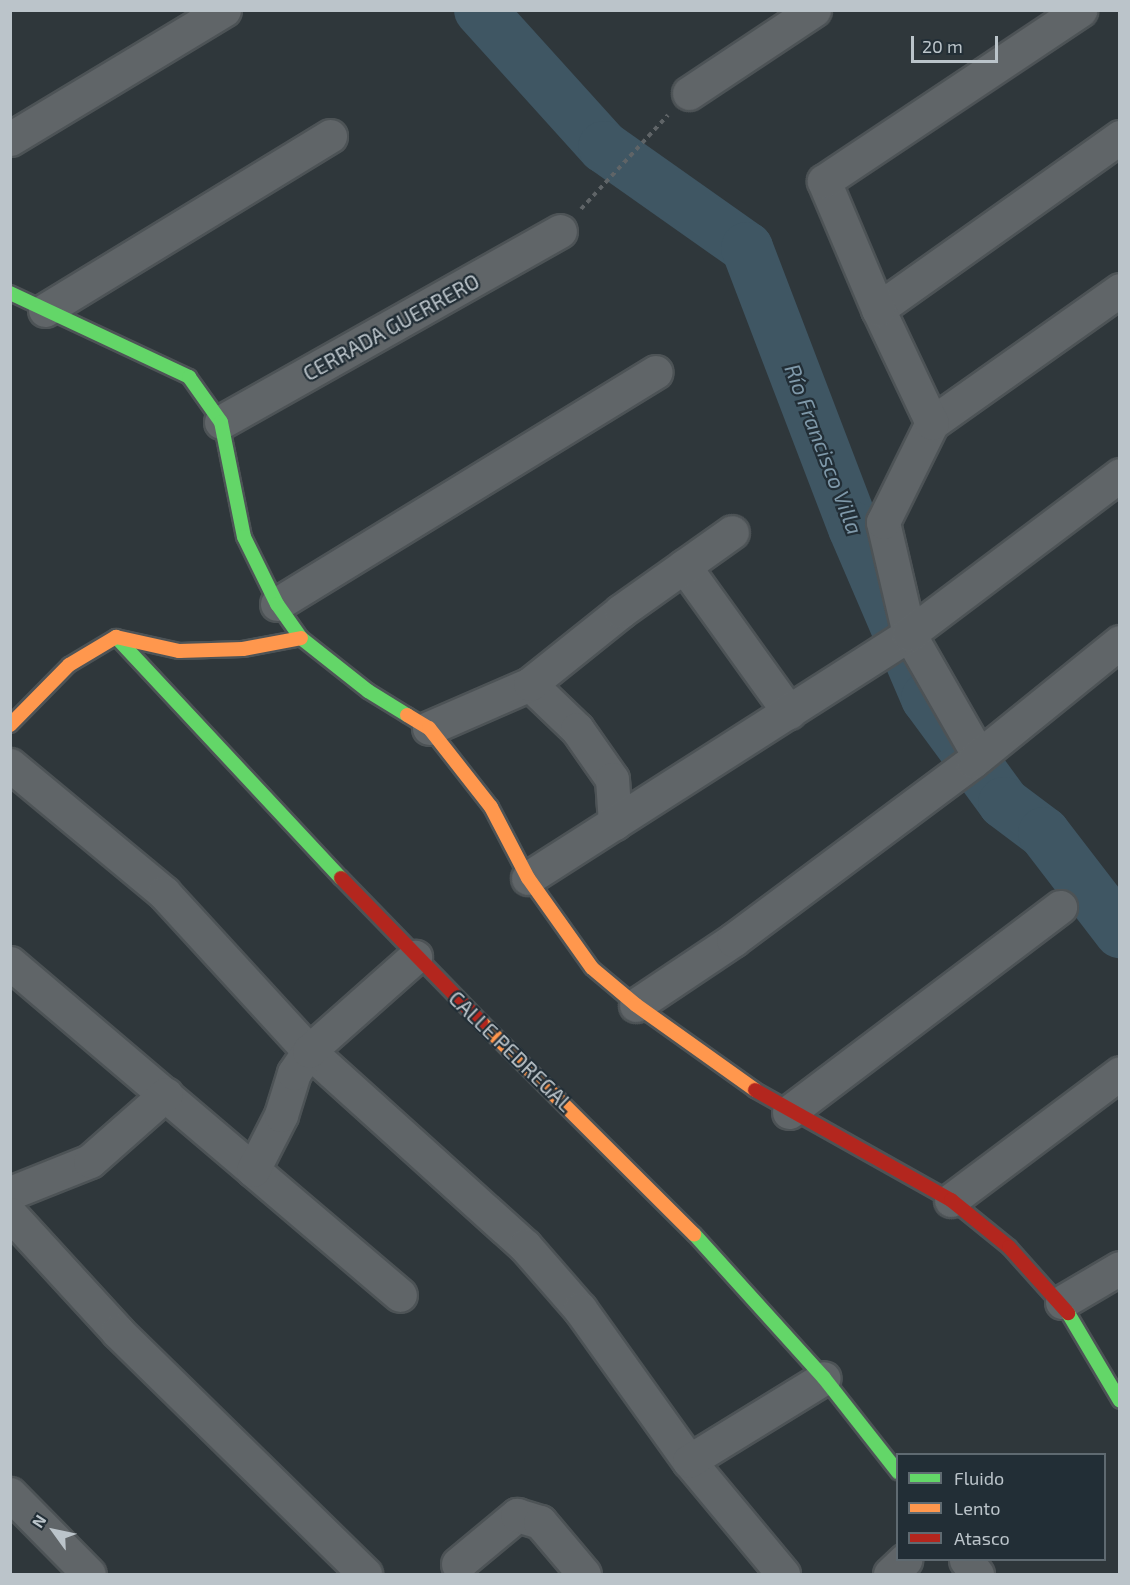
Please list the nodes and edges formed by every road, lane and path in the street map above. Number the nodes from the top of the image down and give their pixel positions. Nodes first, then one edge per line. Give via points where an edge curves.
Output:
1 (224, 10) edge
2 (814, 10) edge
3 (1080, 10) edge
4 (689, 93) joint
5 (330, 136) dead end
6 (1119, 137) edge
7 (10, 139) edge
8 (560, 231) joint
9 (1119, 290) edge
10 (10, 293) edge
11 (878, 309) junction
12 (45, 310) junction
13 (656, 372) dead end
14 (221, 422) junction
15 (932, 423) junction
16 (1119, 475) edge
17 (732, 532) dead end
18 (684, 566) junction
19 (277, 604) junction
20 (909, 634) junction
21 (116, 637) junction
22 (301, 638) junction
23 (1119, 642) edge
24 (530, 684) junction
25 (789, 712) junction
26 (10, 725) edge
27 (429, 728) junction
28 (979, 756) junction
29 (10, 765) edge
30 (615, 822) junction
31 (528, 878) junction
32 (1060, 907) dead end
33 (416, 957) junction
34 (10, 963) edge
35 (636, 1005) junction
36 (309, 1051) junction
37 (1119, 1073) edge
38 (166, 1094) junction
39 (789, 1112) junction
40 (254, 1170) junction
41 (10, 1193) edge
42 (951, 1200) junction
43 (10, 1214) edge
44 (1119, 1268) edge
45 (400, 1295) dead end
46 (1062, 1302) junction
47 (824, 1378) junction
48 (1119, 1401) edge
49 (689, 1461) junction
50 (896, 1471) edge
51 (10, 1494) edge
52 (904, 1561) edge
53 (967, 1561) edge
54 (453, 1571) edge
55 (89, 1575) edge
56 (365, 1575) edge
57 (584, 1575) edge
58 (783, 1575) edge
59 (890, 1575) edge
60 (977, 1575) edge

1 - 7 street
2 - 4 street
3 - 11 street via 824,182
4 - 8 path
5 - 12 street
6 - 11 street
8 - 14 street, CERRADA GUERRERO
9 - 15 street
10 - 12 street
11 - 15 street
12 - 14 street via 189,377
13 - 19 street
14 - 19 street via 244,537
15 - 20 street via 883,522
16 - 20 street
17 - 18 street
18 - 24 street
18 - 25 street
19 - 22 street
20 - 25 street
20 - 28 street
21 - 22 street via 179,651 243,649
21 - 26 street via 69,665
21 - 33 street, CALLE PEDREGAL
22 - 27 street via 368,691
23 - 28 street
24 - 27 street
24 - 30 street via 577,729 612,779
25 - 30 street
27 - 31 street via 492,807
28 - 35 street via 733,940
29 - 36 street via 164,893
30 - 31 street
31 - 35 street via 592,968
32 - 39 street
33 - 36 street
33 - 47 street, CALLE PEDREGAL via 658,1194
34 - 38 street
35 - 39 street
36 - 40 street via 294,1073 281,1116
36 - 49 street via 525,1246 580,1309
37 - 42 street
38 - 40 street
38 - 41 street via 90,1161
39 - 42 street
40 - 45 street
42 - 46 street via 1009,1247
43 - 56 street via 118,1332
44 - 46 street
46 - 48 street
47 - 49 street
47 - 50 street, CALLE PEDREGAL
49 - 58 street
51 - 55 street
52 - 59 street
53 - 60 street
54 - 57 street via 517,1515 540,1522

